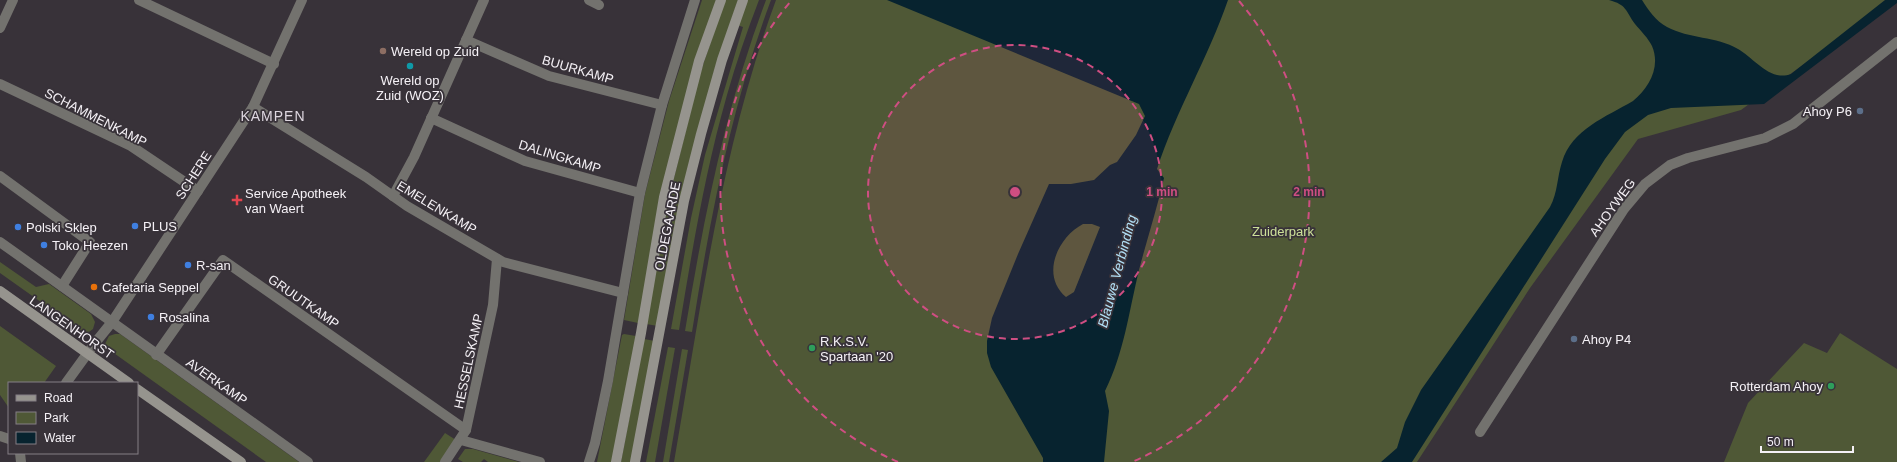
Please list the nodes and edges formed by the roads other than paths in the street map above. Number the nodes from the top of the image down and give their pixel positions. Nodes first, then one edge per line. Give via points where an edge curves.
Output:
1 (13, 0) edge
2 (139, 0) edge
3 (302, 0) edge
4 (484, 0) edge
5 (589, 0) edge
6 (695, 0) edge
7 (721, 0) edge
8 (743, 0) edge
9 (599, 5) dead end
10 (0, 28) edge
11 (466, 40) junction
12 (1897, 42) edge
13 (274, 64) junction
14 (0, 84) edge
15 (662, 105) junction
16 (253, 107) junction
17 (431, 118) junction
18 (0, 176) edge
19 (198, 191) junction
20 (640, 193) junction
21 (393, 196) junction
22 (0, 242) edge
23 (497, 259) junction
24 (62, 286) junction
25 (0, 291) edge
26 (623, 293) junction
27 (112, 322) junction
28 (88, 354) junction
29 (156, 355) junction
30 (67, 382) edge
31 (128, 382) edge
32 (138, 390) edge
33 (466, 430) junction
34 (1480, 432) dead end
35 (461, 440) junction
36 (241, 462) edge
37 (308, 462) edge
38 (445, 462) edge
39 (540, 462) edge
40 (589, 462) edge
41 (616, 462) edge
42 (635, 462) edge

1 - 10 street
2 - 13 street
3 - 13 street, SCHERE
4 - 11 street
5 - 9 street
6 - 15 street
7 - 41 main road, OLDEGAARDE via 700,61 664,197
8 - 42 main road, OLDEGAARDE via 700,134 684,201
11 - 15 street, BUURKAMP via 549,76
11 - 17 street
12 - 34 street, AHOYWEG via 1784,130 1754,142 1680,161 1661,170 1645,184 1624,209
13 - 16 street, SCHERE
14 - 19 street, SCHAMMENKAMP via 131,146
15 - 20 street
16 - 19 street, SCHERE
16 - 21 street, EMELENKAMP
17 - 20 street, DALINGKAMP via 525,161
17 - 21 street
18 - 24 street via 90,242
19 - 27 street, SCHERE
20 - 26 street
21 - 23 street, EMELENKAMP
22 - 24 street, LANGENHORST
23 - 26 street, EMELENKAMP
23 - 33 street, HESSELSKAMP via 493,305
24 - 27 street, LANGENHORST
25 - 28 main road, LANGENHORST
26 - 40 street via 602,410
27 - 28 street, SCHERE
27 - 29 street, AVERKAMP
28 - 30 street, SCHERE
28 - 31 main road, LANGENHORST
29 - 33 street, GRUUTKAMP via 223,260
29 - 37 street, AVERKAMP
32 - 36 main road
33 - 35 street, HESSELSKAMP
35 - 38 street, HESSELSKAMP
35 - 39 street

